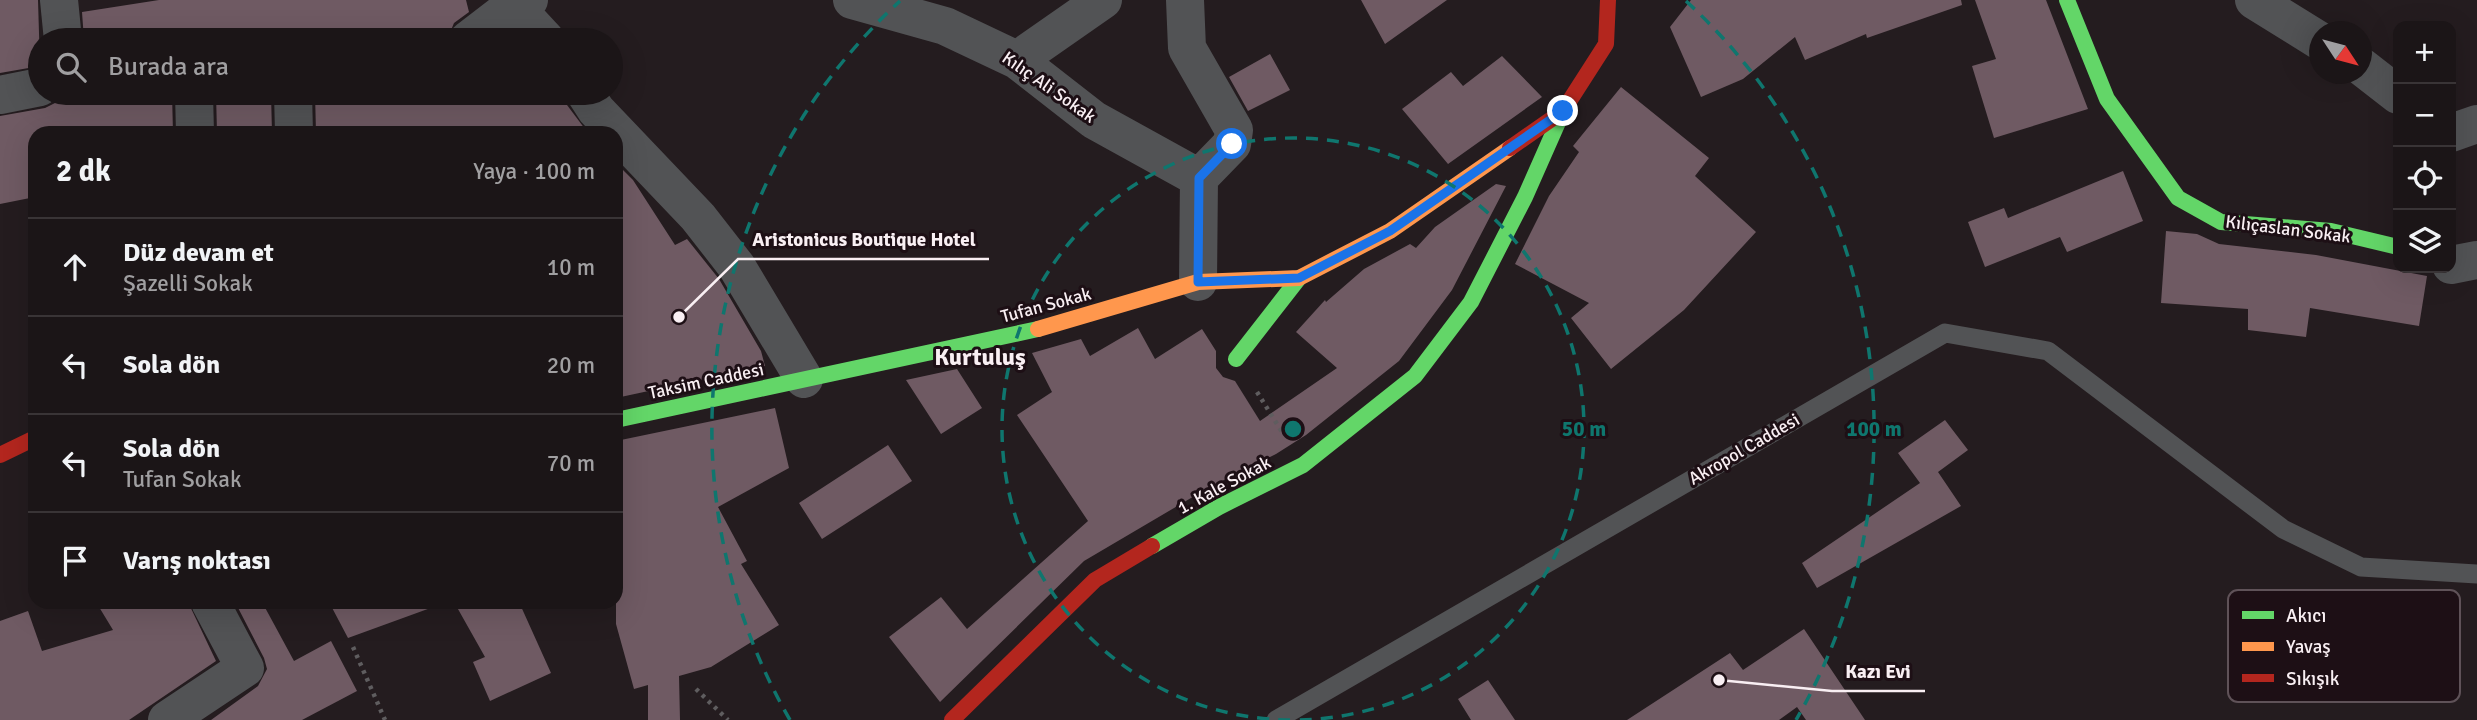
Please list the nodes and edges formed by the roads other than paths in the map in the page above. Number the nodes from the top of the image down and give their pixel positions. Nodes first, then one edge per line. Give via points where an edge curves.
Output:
1 (59, 0) edge
2 (852, 0) edge
3 (1103, 0) edge
4 (1185, 0) edge
5 (1608, 0) edge
6 (2067, 0) edge
7 (2254, 0) edge
8 (518, 1) edge
9 (62, 28) edge
10 (483, 28) edge
11 (537, 28) edge
12 (2309, 35) edge
13 (1017, 60) junction
14 (2372, 75) edge
15 (28, 90) edge
16 (2393, 91) edge
17 (0, 96) edge
18 (194, 105) edge
19 (293, 105) edge
20 (593, 105) edge
21 (1563, 111) junction
22 (2477, 124) edge
23 (195, 126) edge
24 (294, 126) edge
25 (611, 126) edge
26 (2456, 131) edge
27 (623, 139) edge
28 (1199, 178) junction
29 (2393, 246) edge
30 (2477, 260) edge
31 (2456, 264) edge
32 (1299, 278) junction
33 (1198, 282) junction
34 (1236, 359) road end
35 (804, 379) junction
36 (623, 418) edge
37 (28, 441) edge
38 (0, 455) edge
39 (2477, 574) edge
40 (214, 609) edge
41 (167, 720) edge
42 (952, 720) edge
43 (1276, 720) edge

1 - 9 street
2 - 13 street, Kılıç Ali Sokak via 945,26
3 - 13 street
4 - 28 street via 1187,48 1234,130 1232,144
5 - 21 street, Tufan Sokak via 1606,44
6 - 29 street, Kılıçaslan Sokak via 2107,99 2178,198 2221,222 2331,232
7 - 12 street
8 - 10 street
8 - 11 street
13 - 28 street, Kılıç Ali Sokak via 1094,120
14 - 16 street
15 - 17 street
18 - 23 street
19 - 24 street
20 - 25 street
21 - 32 street, Tufan Sokak via 1390,231
21 - 42 street, 1. Kale Sokak via 1471,302 1415,376 1303,465 1219,507 1095,580
22 - 26 street
27 - 35 street via 737,267
28 - 33 street
30 - 31 street
32 - 33 street, Tufan Sokak
32 - 34 street, Tufan Sokak
33 - 35 street, Tufan Sokak via 1023,333
35 - 36 street, Taksim Caddesi
37 - 38 street
39 - 43 lane, Akropol Caddesi via 2361,568 2283,529 2048,351 1945,333
40 - 41 street via 245,668

